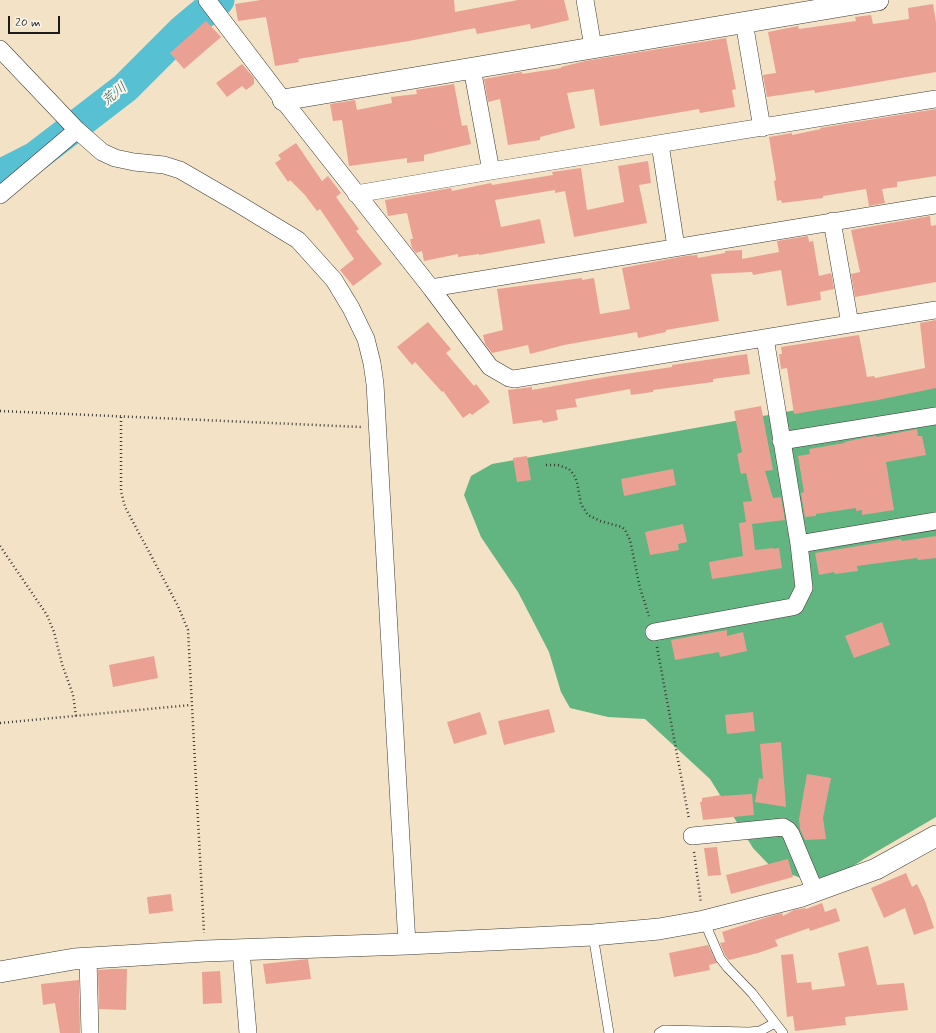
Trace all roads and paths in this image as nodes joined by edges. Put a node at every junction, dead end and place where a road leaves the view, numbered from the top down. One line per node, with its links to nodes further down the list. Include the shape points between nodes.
1 (209, 0): 9 (street)
2 (585, 0): 5 (street)
3 (878, 0): 4 (street)
4 (744, 22): 5 (street); 10 (street)
5 (593, 47): 7 (street)
6 (0, 49): 11 (street)
7 (472, 68): 9 (street); 13 (street)
8 (936, 99): 10 (street)
9 (283, 100): 14 (street)
10 (762, 128): 12 (street)
11 (77, 130): 15 (street); 26 (street, via 102,152 115,158 164,165 180,170 291,235 304,246 334,280 352,308 366,339 375,384)
12 (660, 144): 13 (street); 18 (street)
13 (491, 171): 14 (street)
14 (356, 194): 19 (street)
15 (0, 195)
16 (936, 205): 17 (street)
17 (832, 221): 18 (street); 21 (street)
18 (676, 247): 19 (street)
19 (430, 288): 22 (street, via 490,367 514,379)
20 (936, 310): 21 (street)
21 (850, 324): 22 (street)
22 (764, 338): 27 (street)
23 (0, 411): 25 (path)
24 (936, 416): 27 (street)
25 (121, 418): 26 (path); 33 (path, via 122,498 132,523 186,622)
26 (377, 428): 41 (street)
27 (781, 441): 30 (street)
28 (546, 464): 32 (path, via 569,469 574,475 581,504 588,515 622,527 627,534)
29 (936, 521): 30 (street)
30 (799, 544): 32 (street, via 804,588 795,606)
31 (0, 546): 34 (path, via 47,616 73,695)
32 (654, 632): 36 (path)
33 (191, 705): 34 (path); 43 (path)
34 (76, 716): 35 (path)
35 (0, 723)
36 (692, 836): 38 (street, via 783,827 791,834); 39 (path)
37 (936, 836): 38 (street, via 876,869)
38 (815, 891): 39 (street)
39 (704, 921): 40 (street, via 659,929); 46 (lane, via 720,958)
40 (593, 935): 41 (street); 49 (lane)
41 (407, 944): 42 (street)
42 (241, 950): 43 (street); 48 (street)
43 (205, 951): 44 (street)
44 (88, 958): 45 (street); 47 (street)
45 (0, 972)
46 (775, 1023): 50 (lane, via 760,1031 664,1030); 51 (lane)
47 (90, 1033)
48 (248, 1033)
49 (609, 1033)
50 (659, 1033)
51 (783, 1033)

